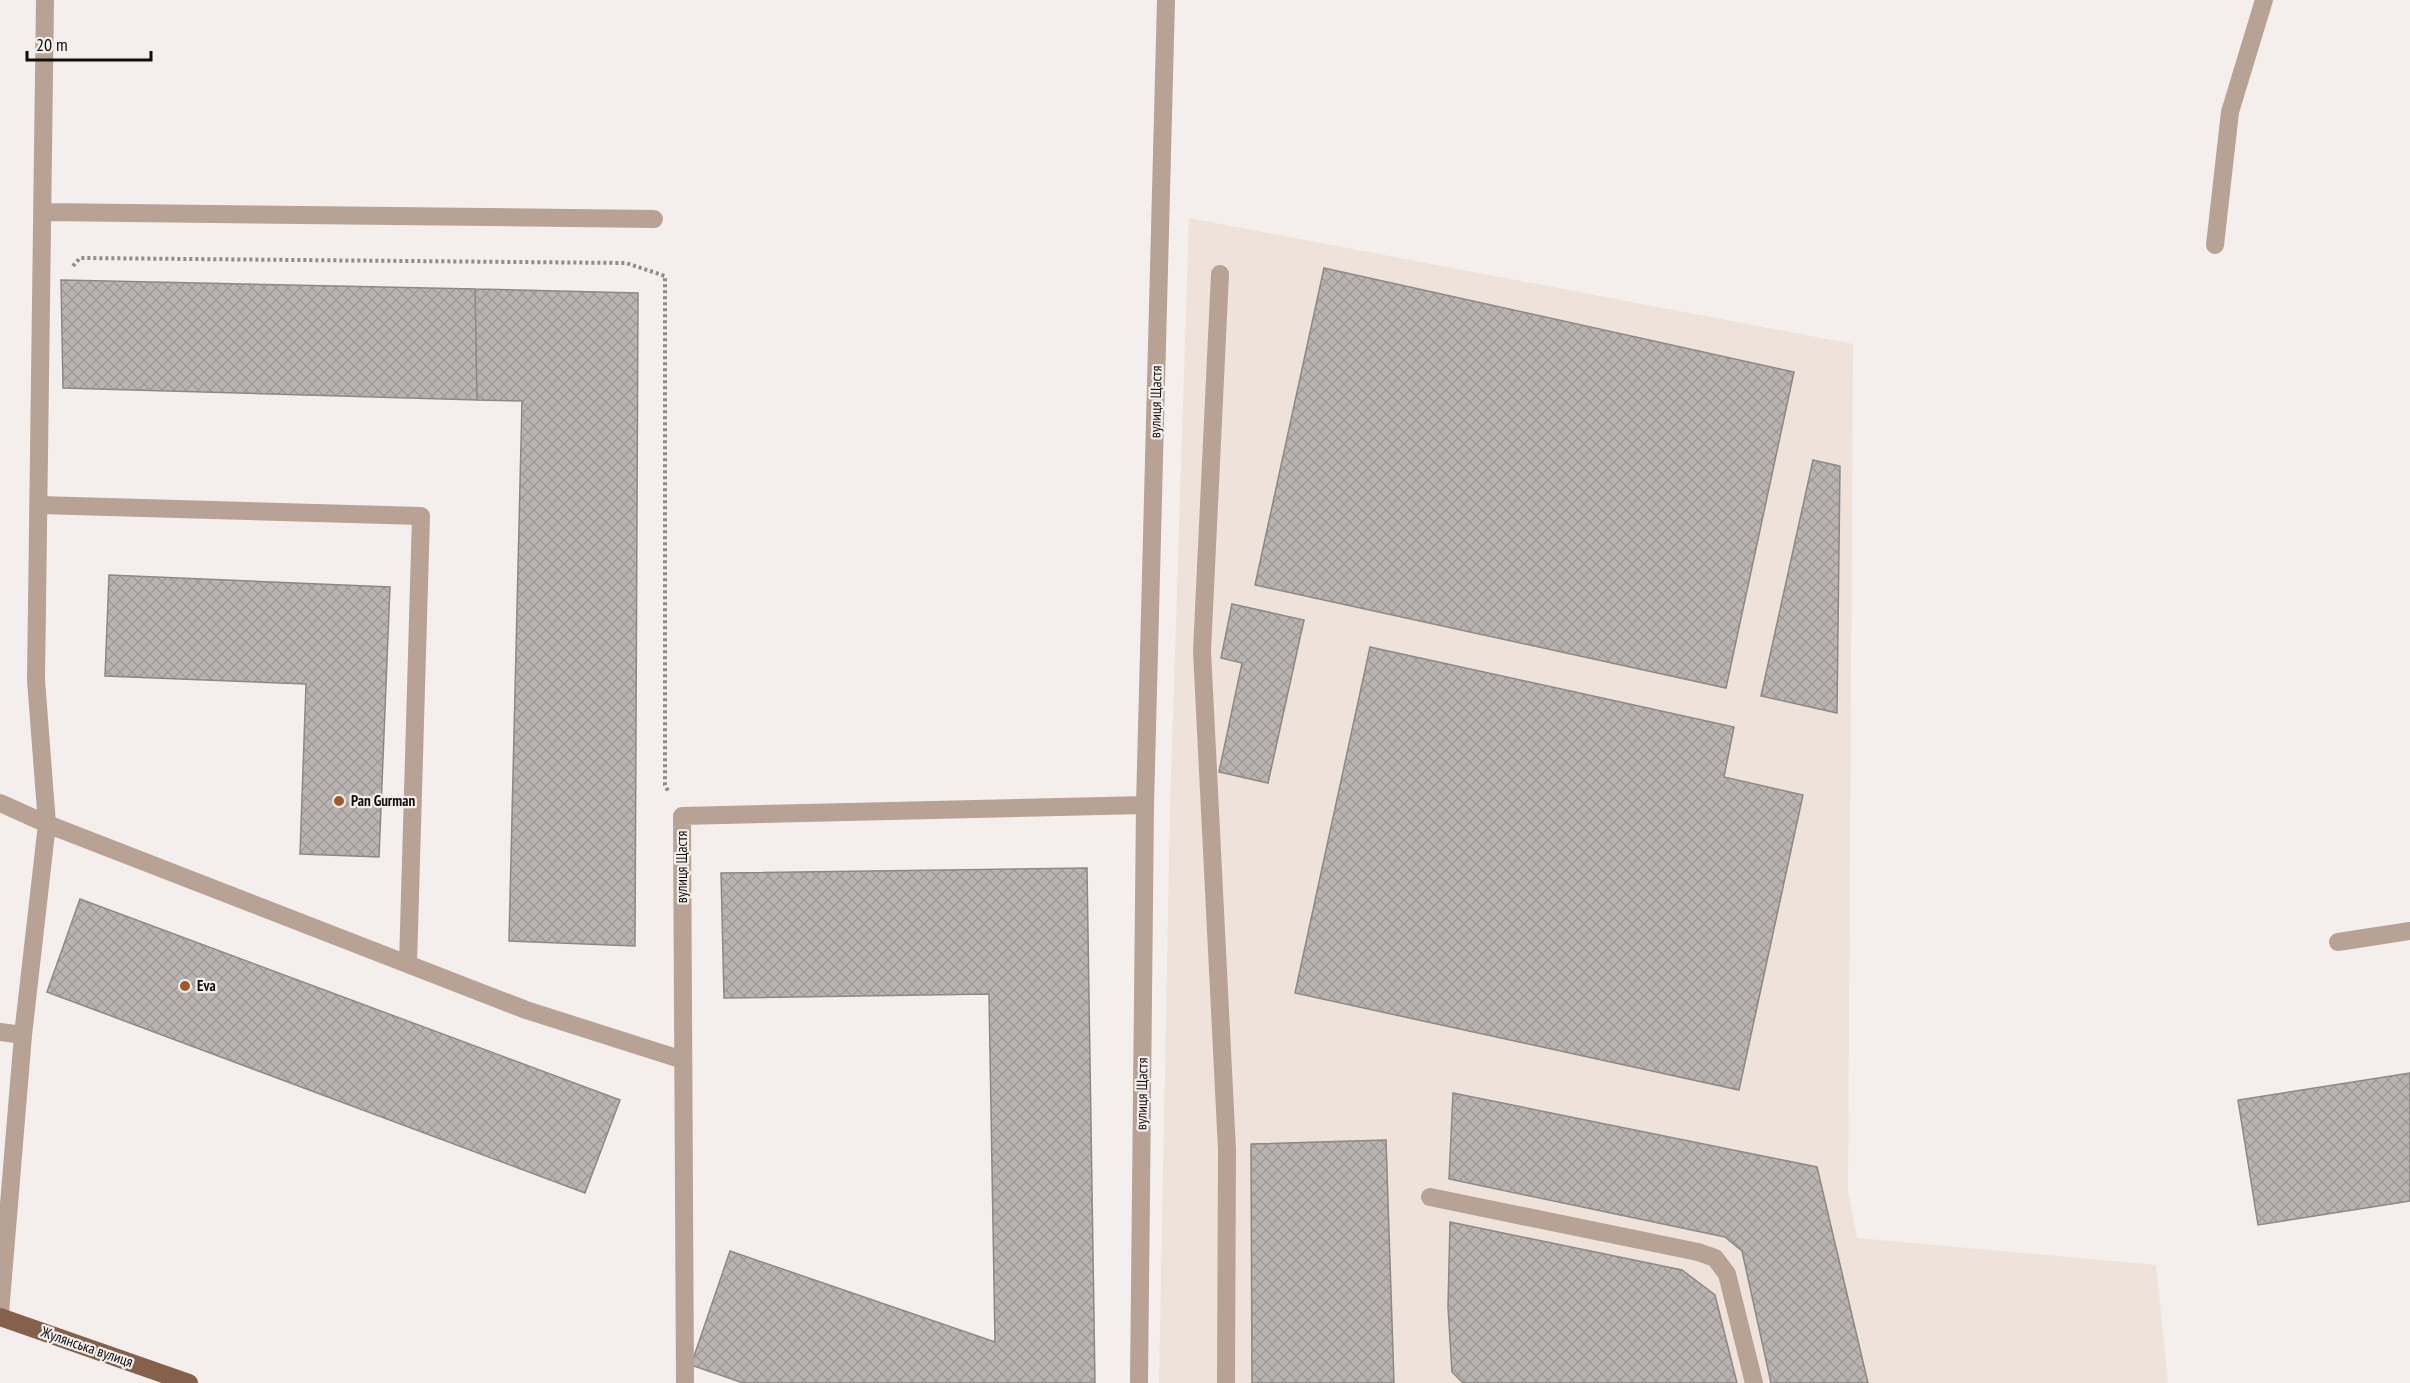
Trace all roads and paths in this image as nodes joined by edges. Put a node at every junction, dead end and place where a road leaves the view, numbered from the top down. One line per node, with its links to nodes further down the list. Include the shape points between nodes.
1 (45, 0): 4 (street)
2 (1166, 0): 11 (street, вулиця Щастя)
3 (2264, 0): 6 (street, via 2230,112)
4 (43, 212): 5 (street); 8 (street)
5 (654, 219)
6 (2215, 245)
7 (1220, 274): 25 (street, via 1202,651 1227,1150)
8 (41, 301): 9 (street); 12 (path, via 81,258 626,263 665,276 665,785)
9 (39, 505): 13 (street, via 36,680); 16 (street, via 421,516)
10 (0, 803): 13 (street)
11 (1146, 805): 12 (street, вулиця Щастя); 24 (street, вулиця Щастя)
12 (682, 816): 19 (street, вулиця Щастя)
13 (47, 825): 16 (street); 18 (street)
14 (2410, 931): 15 (street)
15 (2338, 942)
16 (408, 964): 19 (street, via 526,1010)
17 (0, 1032): 18 (street)
18 (23, 1035): 21 (street)
19 (683, 1060): 23 (street, вулиця Щастя)
20 (1430, 1197): 26 (street, via 1715,1258 1727,1274)
21 (0, 1315): 22 (main road, Жулянська вулиця)
22 (178, 1381)
23 (685, 1383)
24 (1139, 1383)
25 (1226, 1383)
26 (1754, 1383)

